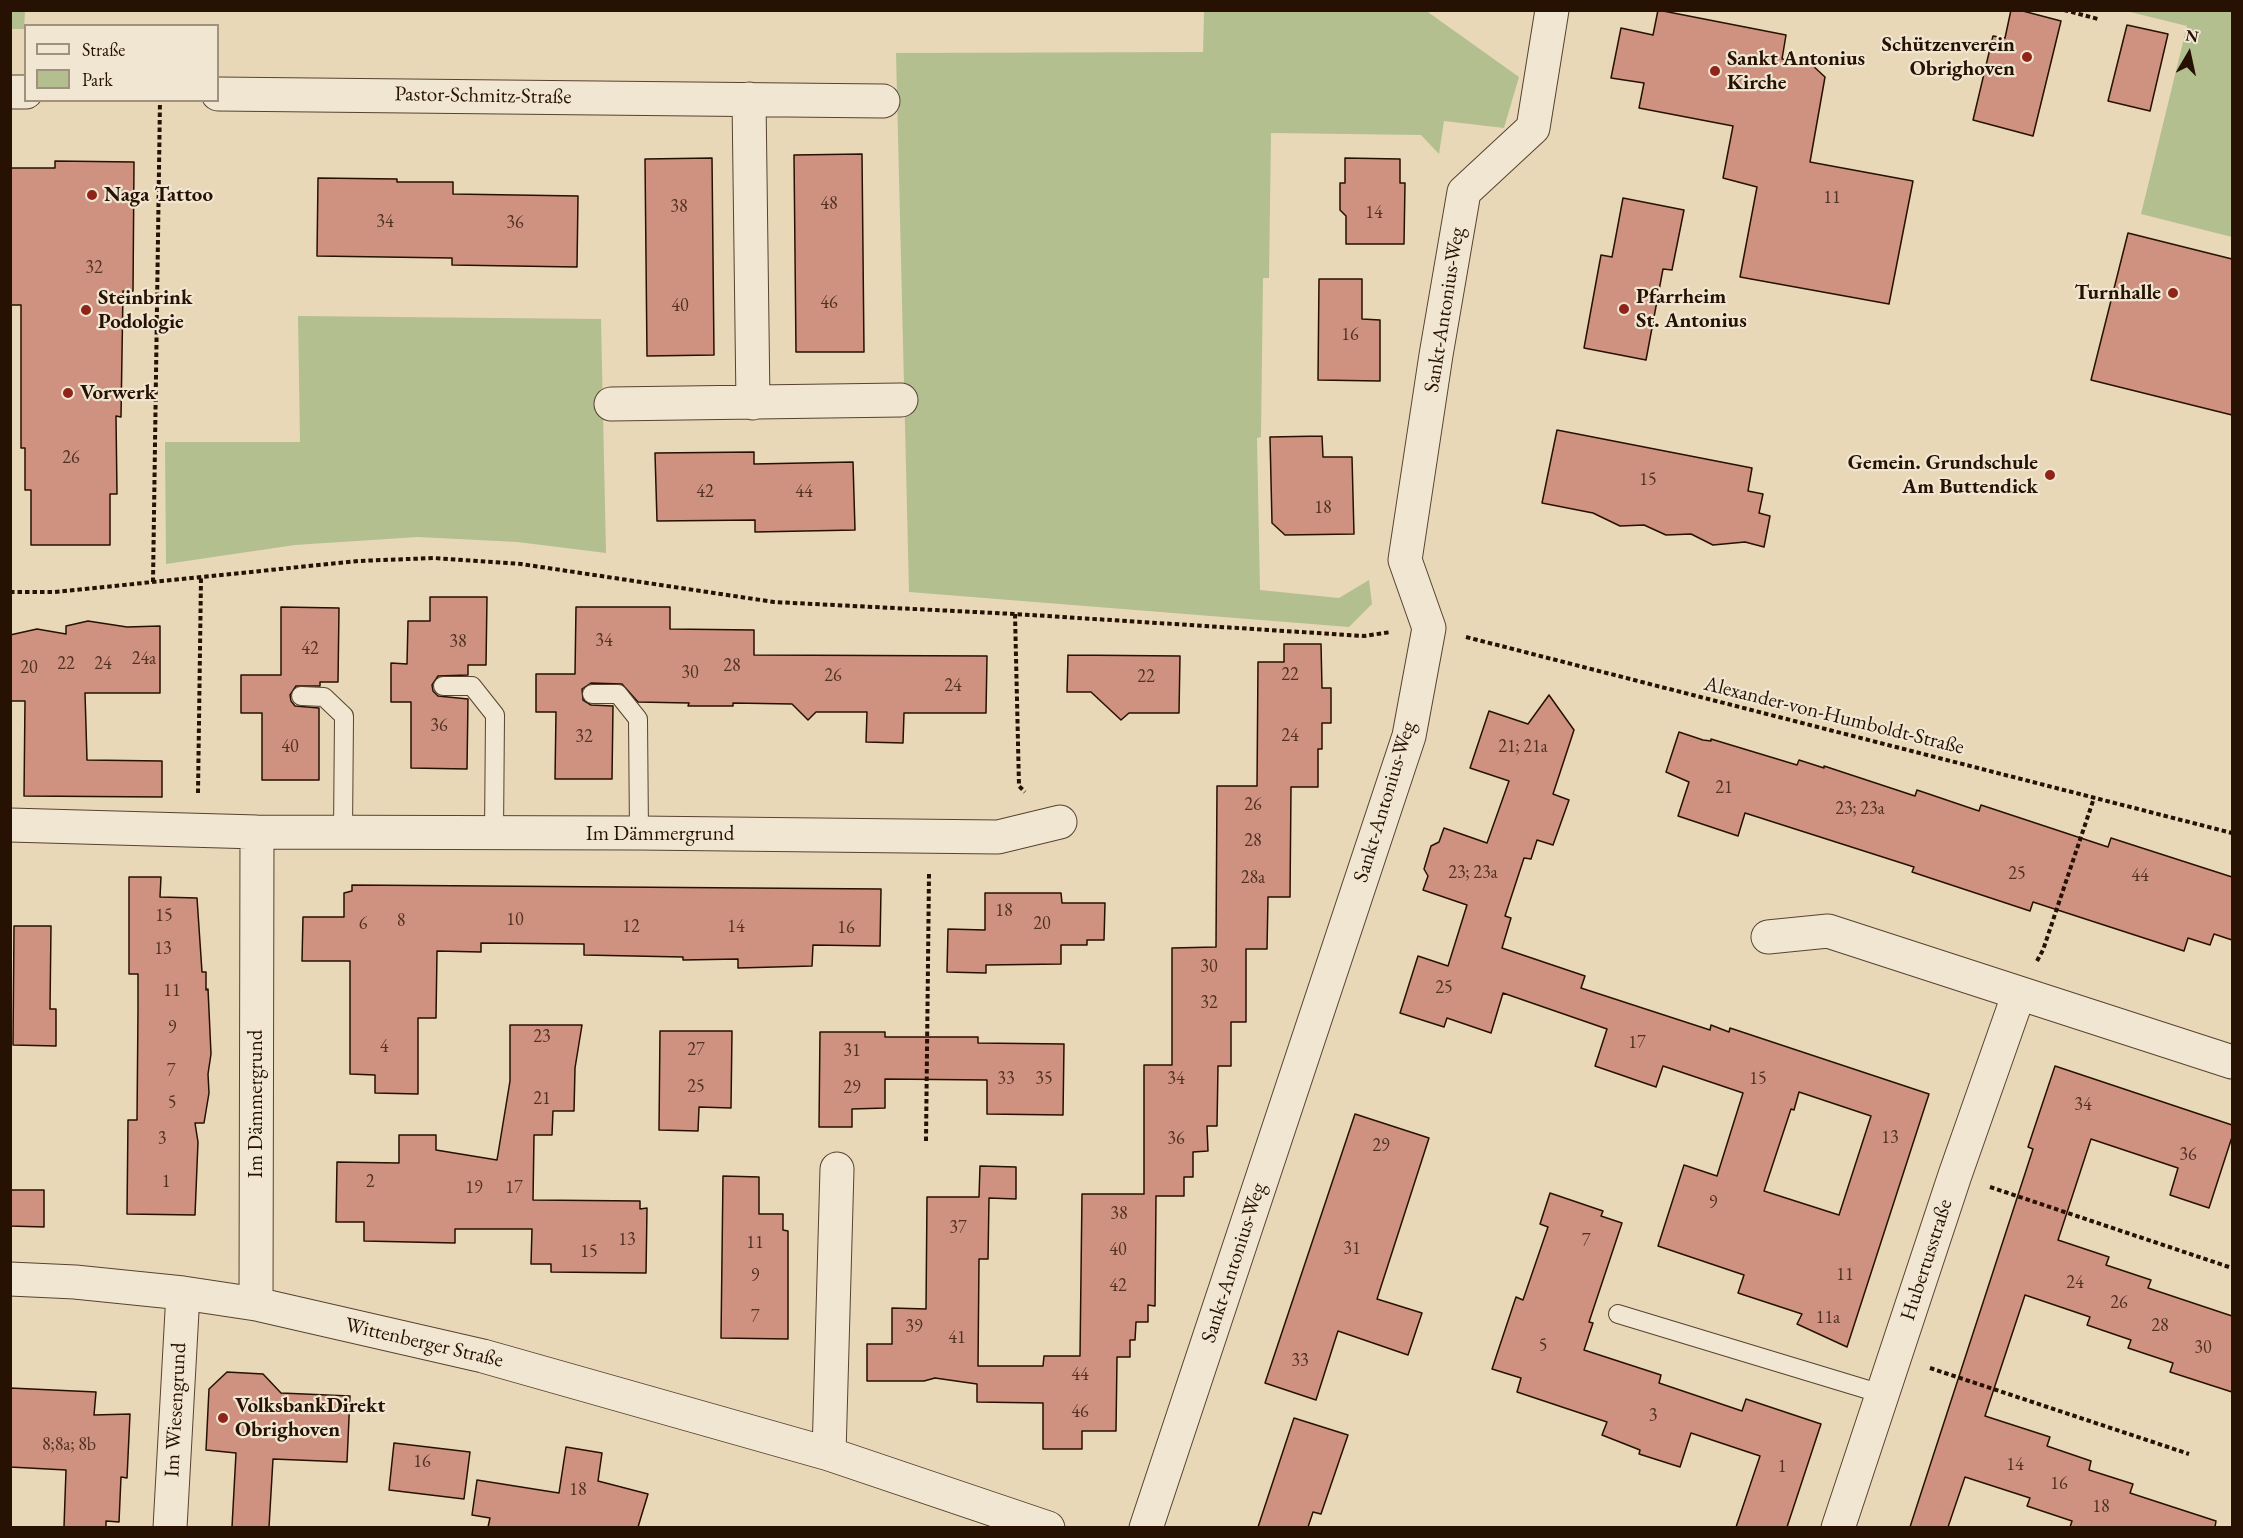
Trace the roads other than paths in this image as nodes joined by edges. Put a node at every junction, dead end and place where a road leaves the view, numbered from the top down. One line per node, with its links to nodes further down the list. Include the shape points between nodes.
1 (1552, 10): 29 (street, Sankt-Antonius-Weg, via 1533,128 1464,192 1405,560 1429,628 1409,736)
2 (219, 94): 3 (street, Pastor-Schmitz-Straße)
3 (749, 99): 4 (street, Pastor-Schmitz-Straße); 6 (street)
4 (883, 101)
5 (901, 400): 6 (street)
6 (753, 403): 7 (street)
7 (611, 404)
8 (443, 686): 16 (lane, via 472,686 495,715)
9 (592, 694): 15 (lane, via 618,694 638,720)
10 (301, 696): 14 (lane, via 324,697 344,716)
11 (1060, 822): 15 (street, Im Dämmergrund, via 998,837)
12 (10, 825): 13 (street, Im Dämmergrund)
13 (257, 832): 14 (street, Im Dämmergrund); 23 (street, Im Dämmergrund)
14 (343, 832): 16 (street, Im Dämmergrund)
15 (639, 833): 16 (street, Im Dämmergrund)
16 (494, 834)
17 (1768, 937): 18 (street, via 1828,931)
18 (2019, 993): 19 (street); 25 (street, Hubertusstraße)
19 (2232, 1062)
20 (837, 1169): 26 (street)
21 (10, 1280): 22 (street, Wittenberger Straße, via 75,1281)
22 (183, 1293): 23 (street, Wittenberger Straße); 27 (street, Im Wiesengrund)
23 (256, 1304): 26 (street, Wittenberger Straße, via 483,1356)
24 (1618, 1314): 25 (lane)
25 (1882, 1394): 30 (street, Hubertusstraße)
26 (829, 1454): 28 (street, Wittenberger Straße)
27 (170, 1527)
28 (1048, 1527)
29 (1146, 1527)
30 (1838, 1527)

